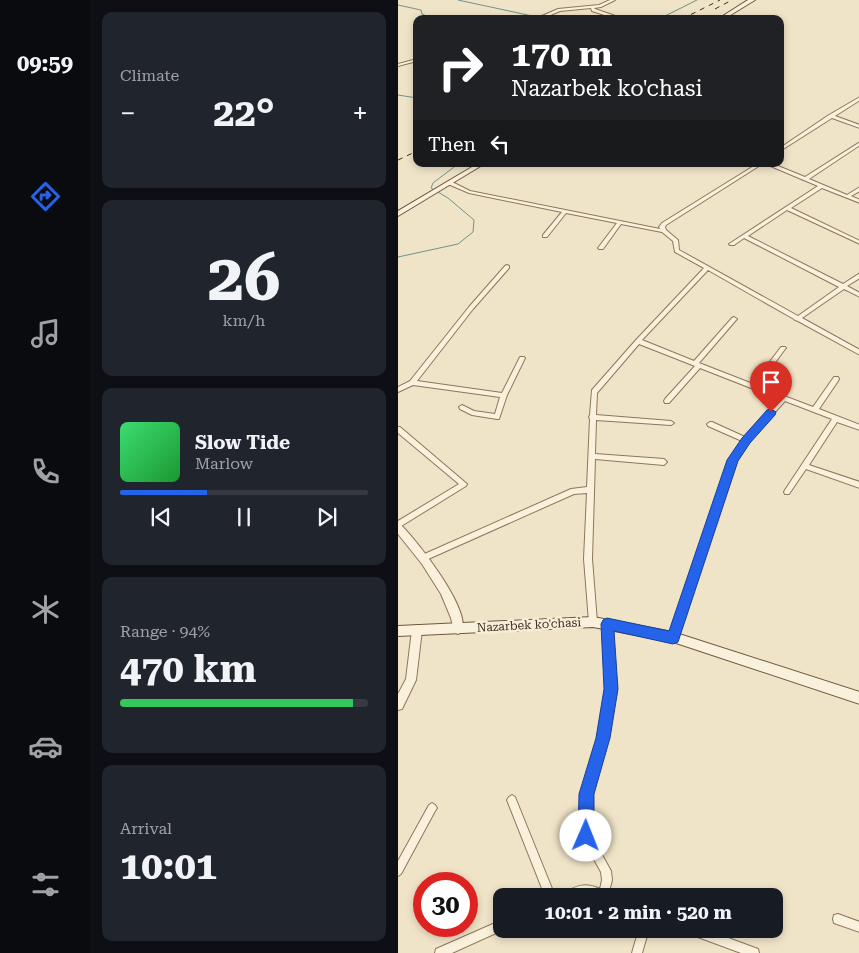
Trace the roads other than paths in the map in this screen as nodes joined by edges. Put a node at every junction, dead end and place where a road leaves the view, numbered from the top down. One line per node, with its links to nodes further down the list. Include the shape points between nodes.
1 (613, 0): 3 (street)
2 (752, 0): 6 (main road)
3 (592, 7): 4 (street, via 559,10); 5 (street)
4 (546, 15)
5 (609, 15)
6 (727, 15)
7 (413, 61): 8 (street)
8 (398, 65)
9 (860, 98): 10 (street)
10 (831, 116): 11 (street); 13 (street)
11 (860, 126)
12 (860, 143): 17 (street)
13 (784, 147)
14 (476, 167): 18 (main road)
15 (755, 167): 27 (street, via 664,224)
16 (777, 167): 17 (street)
17 (806, 179): 19 (street)
18 (450, 184): 24 (street, via 469,192); 25 (main road)
19 (821, 186): 21 (street); 23 (street)
20 (860, 188): 21 (street)
21 (847, 197): 22 (street)
22 (860, 202)
23 (787, 208): 29 (street); 30 (street)
24 (565, 211): 26 (street); 28 (street)
25 (398, 214)
26 (620, 222): 27 (street); 32 (street)
27 (664, 231): 34 (street, via 675,240 677,251)
28 (545, 236)
29 (744, 236): 31 (street); 36 (street)
30 (860, 243)
31 (732, 244)
32 (601, 248)
33 (508, 267): 46 (street)
34 (707, 268): 39 (street); 40 (street)
35 (860, 275): 36 (street)
36 (844, 287): 37 (street); 39 (street)
37 (860, 295)
38 (734, 319): 44 (street)
39 (797, 319): 42 (street)
40 (638, 341): 44 (street); 54 (street, via 594,392)
41 (783, 348): 47 (street)
42 (860, 353)
43 (522, 358): 49 (street)
44 (697, 364): 47 (street); 51 (street)
45 (836, 379): 53 (street)
46 (412, 383): 48 (street); 49 (street)
47 (754, 386): 50 (street)
48 (398, 390)
49 (504, 395): 52 (street, via 497,417 472,413)
50 (784, 398): 53 (street); 60 (street)
51 (667, 401)
52 (462, 407)
53 (815, 410): 55 (street)
54 (592, 417): 56 (street); 61 (street)
55 (836, 418): 58 (street); 63 (street)
56 (671, 423)
57 (710, 424): 60 (street)
58 (860, 428)
59 (398, 429): 67 (street, via 464,484)
60 (746, 440): 74 (street, via 733,460)
61 (591, 456): 62 (street); 65 (street)
62 (664, 462)
63 (804, 466): 64 (street); 66 (street)
64 (860, 485)
65 (590, 490): 68 (street, via 573,491); 69 (street, via 588,559)
66 (787, 492)
67 (398, 526): 68 (street)
68 (423, 558): 71 (street, via 458,619)
69 (593, 622): 70 (main road, Nazarbek ko'chasi); 71 (main road, Nazarbek ko'chasi)
70 (607, 624): 74 (main road, Nazarbek ko'chasi); 81 (street, via 611,689 603,738 586,794 586,836 606,871)
71 (458, 629): 72 (main road, Nazarbek ko'chasi)
72 (417, 630): 73 (main road, Nazarbek ko'chasi); 76 (street, via 411,680)
73 (398, 631)
74 (673, 638): 75 (main road, Nazarbek ko'chasi)
75 (860, 698)
76 (398, 705)
77 (512, 800): 80 (street)
78 (432, 808): 79 (street)
79 (398, 871)
80 (547, 888)
81 (605, 888)
82 (838, 919): 83 (street)
83 (860, 927)
84 (493, 929): 88 (street)
85 (642, 938): 89 (street)
86 (714, 938): 87 (street)
87 (751, 952)
88 (440, 953)
89 (638, 953)

